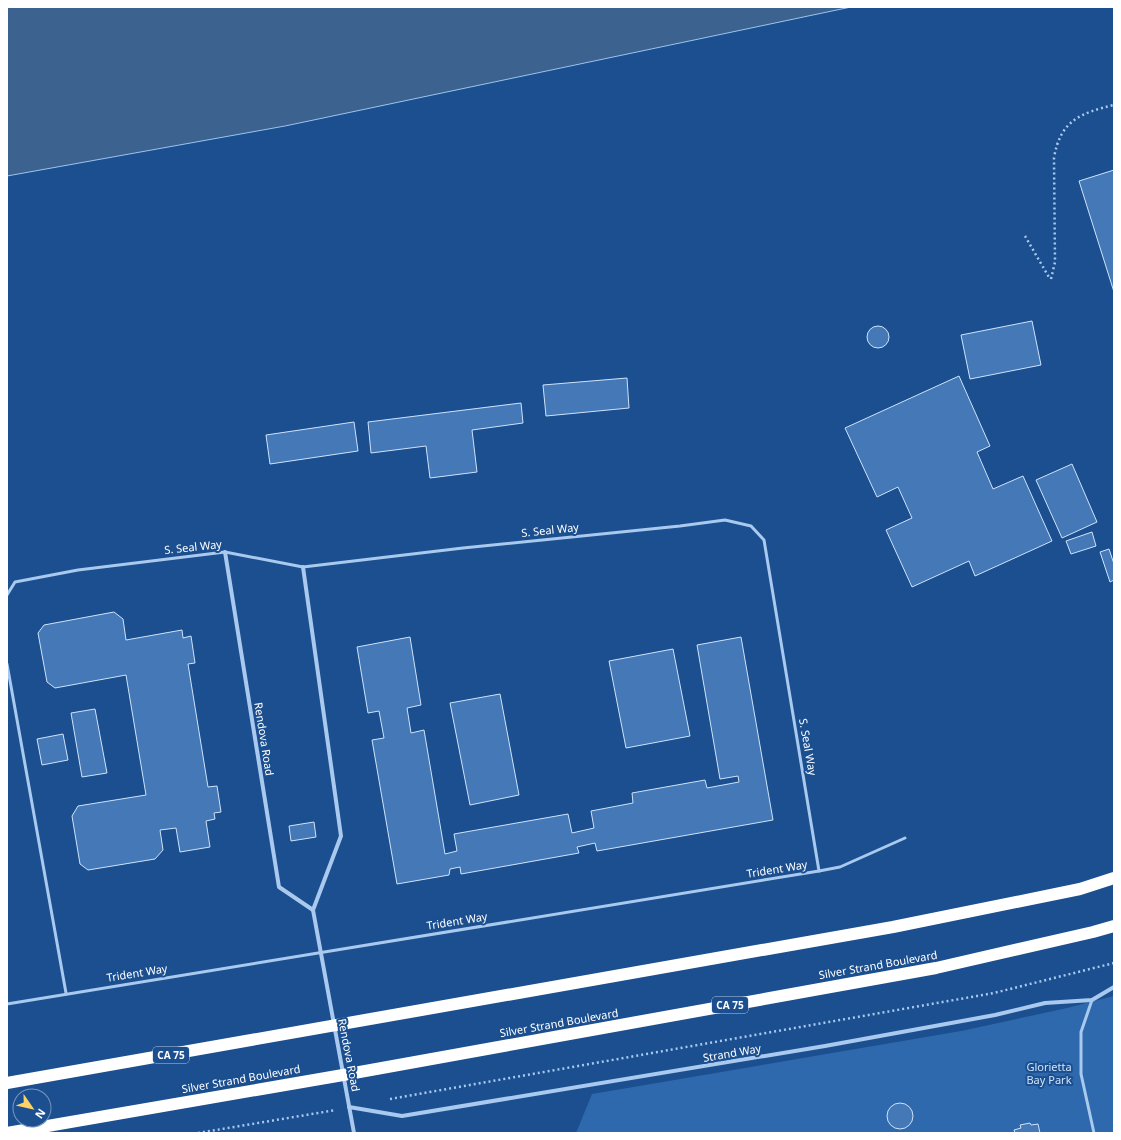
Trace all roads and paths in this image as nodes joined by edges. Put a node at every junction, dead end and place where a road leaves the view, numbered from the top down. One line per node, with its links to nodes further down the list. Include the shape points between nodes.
1 (1114, 105): 2 (path, via 1096,109 1077,118 1065,128 1056,144 1055,262 1051,279)
2 (1025, 236)
3 (225, 552): 4 (lane, S. Seal Way); 5 (lane, S. Seal Way, via 78,570 15,582); 11 (street, Rendova Road, via 279,887)
4 (303, 567): 9 (lane, S. Seal Way, via 725,520 751,526 764,540); 11 (street, Rendova Road, via 341,836)
5 (7, 595)
6 (7, 664): 7 (lane)
7 (8, 673): 16 (lane)
8 (905, 838): 9 (lane, Trident Way, via 840,867)
9 (819, 871): 13 (lane, Trident Way)
10 (1114, 878): 19 (highway, CA 75, via 1080,888 893,927)
11 (313, 910): 13 (street, Rendova Road)
12 (1114, 926): 20 (highway, Silver Strand Boulevard / CA 75, via 936,968)
13 (320, 953): 16 (lane, Trident Way); 19 (street, Rendova Road)
14 (1114, 963): 22 (path, via 994,993)
15 (1114, 987): 17 (street, Strand Way)
16 (66, 993): 18 (lane, Trident Way)
17 (1092, 1000): 23 (street, Strand Way, via 1045,1003 995,1015 825,1046 402,1116); 27 (lane, via 1081,1032 1081,1074)
18 (7, 1004)
19 (334, 1026): 20 (street, Rendova Road); 21 (highway, CA 75)
20 (343, 1075): 23 (street, Rendova Road); 24 (highway, Silver Strand Boulevard / CA 75)
21 (7, 1083)
22 (384, 1100)
23 (349, 1107): 25 (path); 26 (street, Rendova Road)
24 (7, 1133)
25 (198, 1133)
26 (354, 1133)
27 (1094, 1133)

